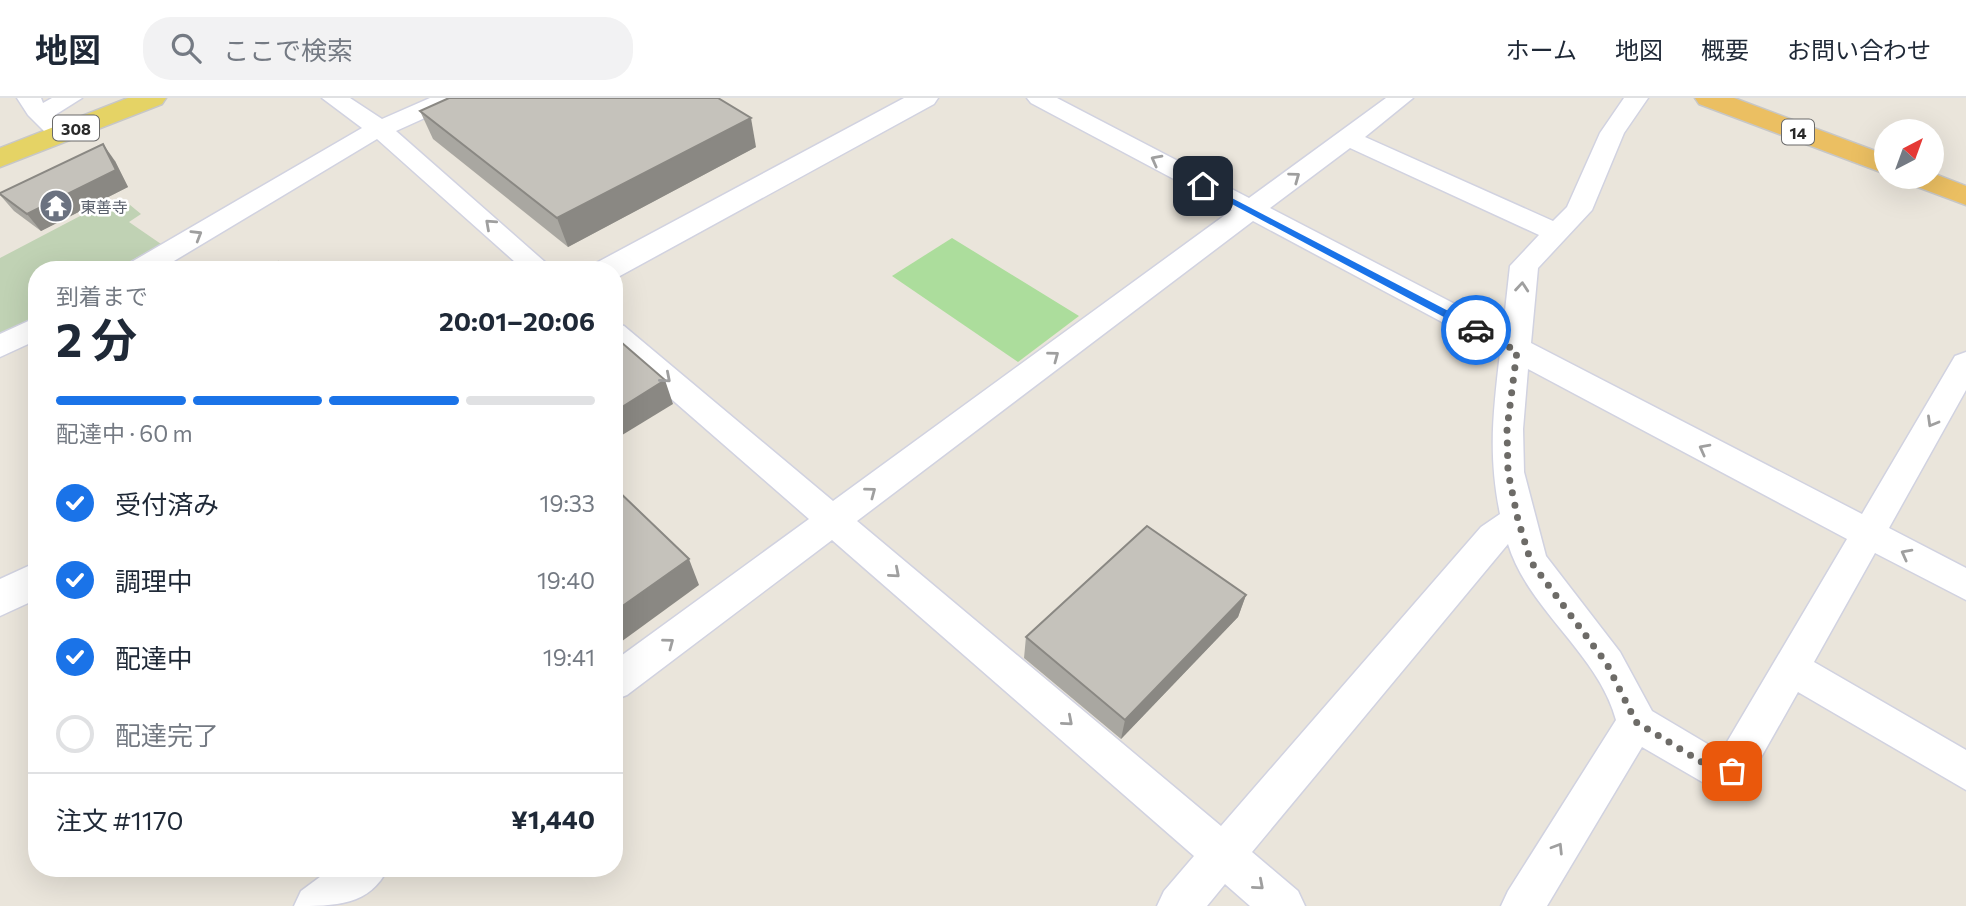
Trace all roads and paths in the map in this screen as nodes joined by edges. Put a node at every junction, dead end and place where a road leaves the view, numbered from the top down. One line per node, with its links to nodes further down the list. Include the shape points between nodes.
1 (70, 98): 11 (street)
2 (152, 98): 13 (main road, 308)
3 (334, 98): 12 (street)
4 (450, 98): 12 (street)
5 (924, 98): 26 (street)
6 (1039, 98): 22 (street, one-way to 6)
7 (1401, 98): 14 (street)
8 (1636, 98): 23 (street, via 1612,133 1579,210)
9 (1709, 98): 17 (highway, 14)
10 (1762, 98): 15 (highway, 14)
11 (34, 106): 13 (street)
12 (379, 128): 24 (street, one-way to 12); 25 (street, one-way to 12)
13 (61, 134): 16 (main road, 308)
14 (1348, 138): 22 (street, one-way to 14); 23 (street)
15 (1874, 140)
16 (0, 158)
17 (1874, 160)
18 (1944, 166): 19 (highway)
19 (1966, 174)
20 (1944, 187): 21 (highway)
21 (1966, 195)
22 (1250, 211): 30 (street); 32 (street, one-way to 22)
23 (1556, 233): 30 (street, one-way to 23, via 1524,266)
24 (153, 261)
25 (531, 261)
26 (623, 261)
27 (28, 332): 29 (street)
28 (623, 341): 32 (street, one-way to 32)
29 (0, 347)
30 (1517, 351): 33 (street, via 1507,429 1508,472); 34 (street, one-way to 30)
31 (1966, 363): 34 (street, one-way to 34)
32 (833, 520): 39 (street, one-way to 32); 42 (street, one-way to 42)
33 (1518, 520): 40 (street, via 1533,567 1607,664); 42 (street, via 1493,537)
34 (1867, 534): 36 (street, one-way to 34); 38 (street)
35 (28, 584): 37 (street)
36 (1966, 585)
37 (0, 599)
38 (1791, 668): 40 (street, via 1732,771 1723,775); 41 (street)
39 (623, 677)
40 (1636, 722): 47 (street, one-way to 40)
41 (1966, 771)
42 (1223, 855): 45 (street); 46 (street, one-way to 46)
43 (355, 877): 44 (street)
44 (316, 906)
45 (1179, 906)
46 (1283, 906)
47 (1522, 906)

